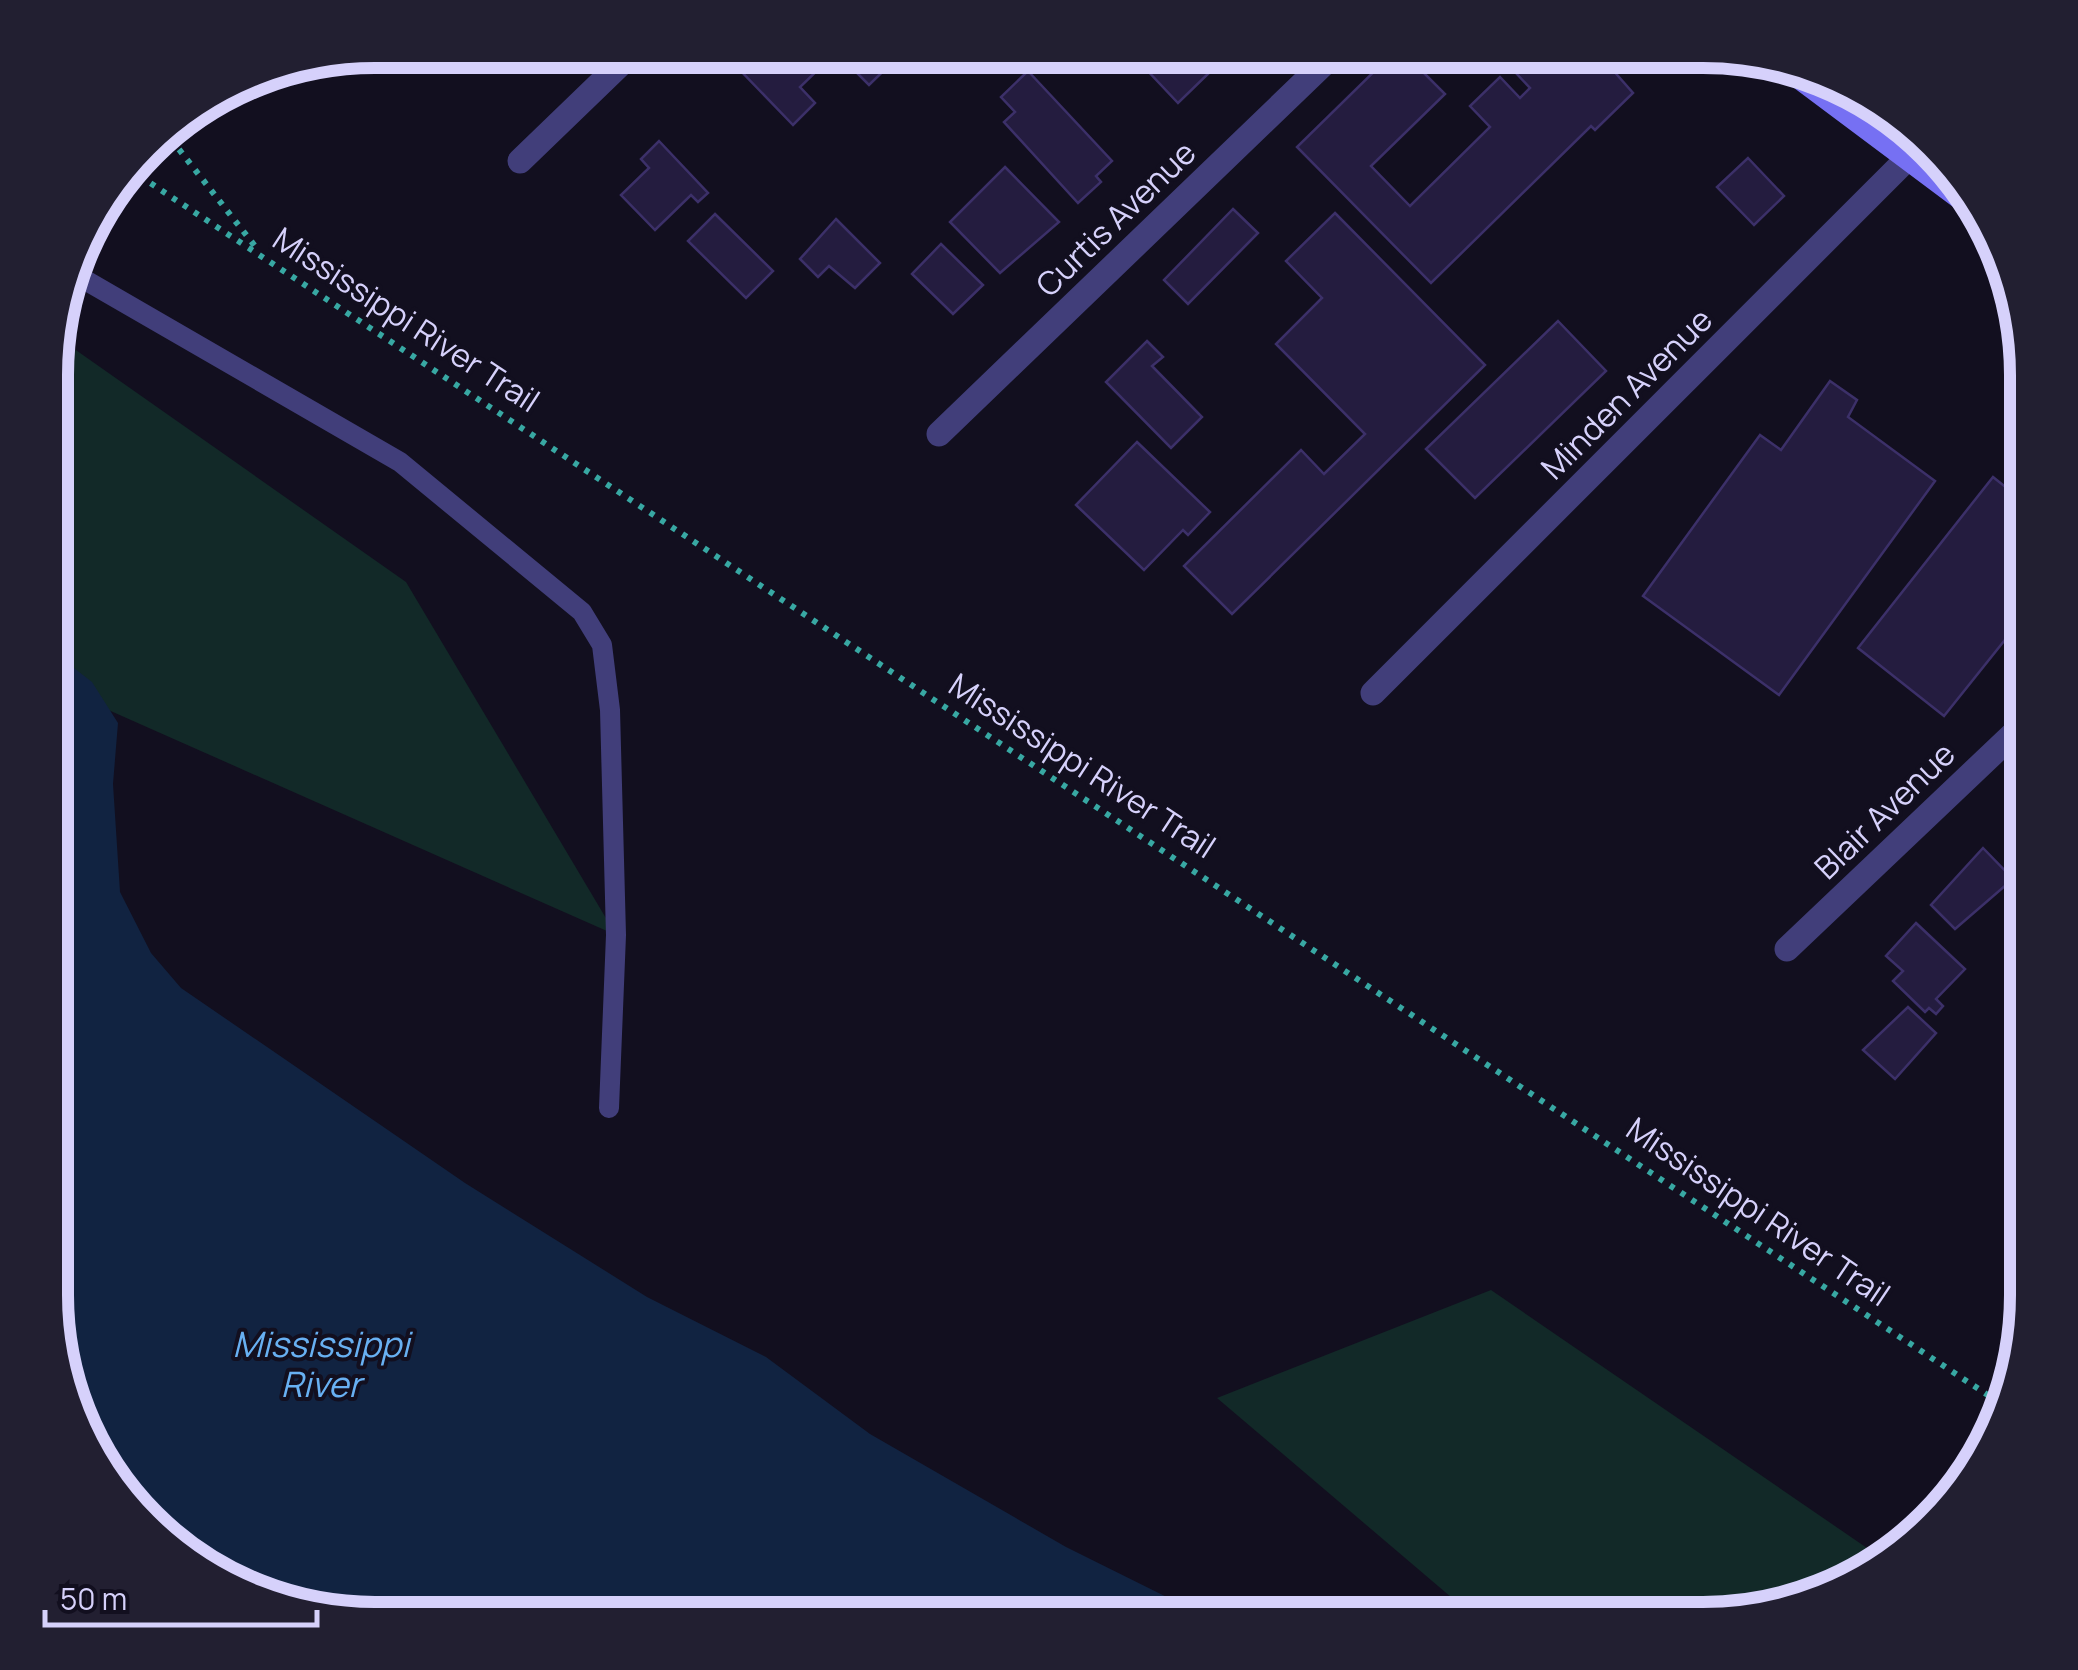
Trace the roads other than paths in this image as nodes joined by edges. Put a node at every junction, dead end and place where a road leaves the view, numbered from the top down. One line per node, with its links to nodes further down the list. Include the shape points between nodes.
1 (616, 68): 6 (street)
2 (1319, 68): 8 (street, Curtis Avenue)
3 (1834, 97): 4 (main road)
4 (1895, 135)
5 (1916, 152): 9 (street, Minden Avenue)
6 (520, 160)
7 (83, 279): 12 (lane, via 400,462 582,612 602,645 610,710 616,935)
8 (939, 434)
9 (1372, 693)
10 (2011, 737): 11 (street, Blair Avenue)
11 (1787, 949)
12 (608, 1108)

